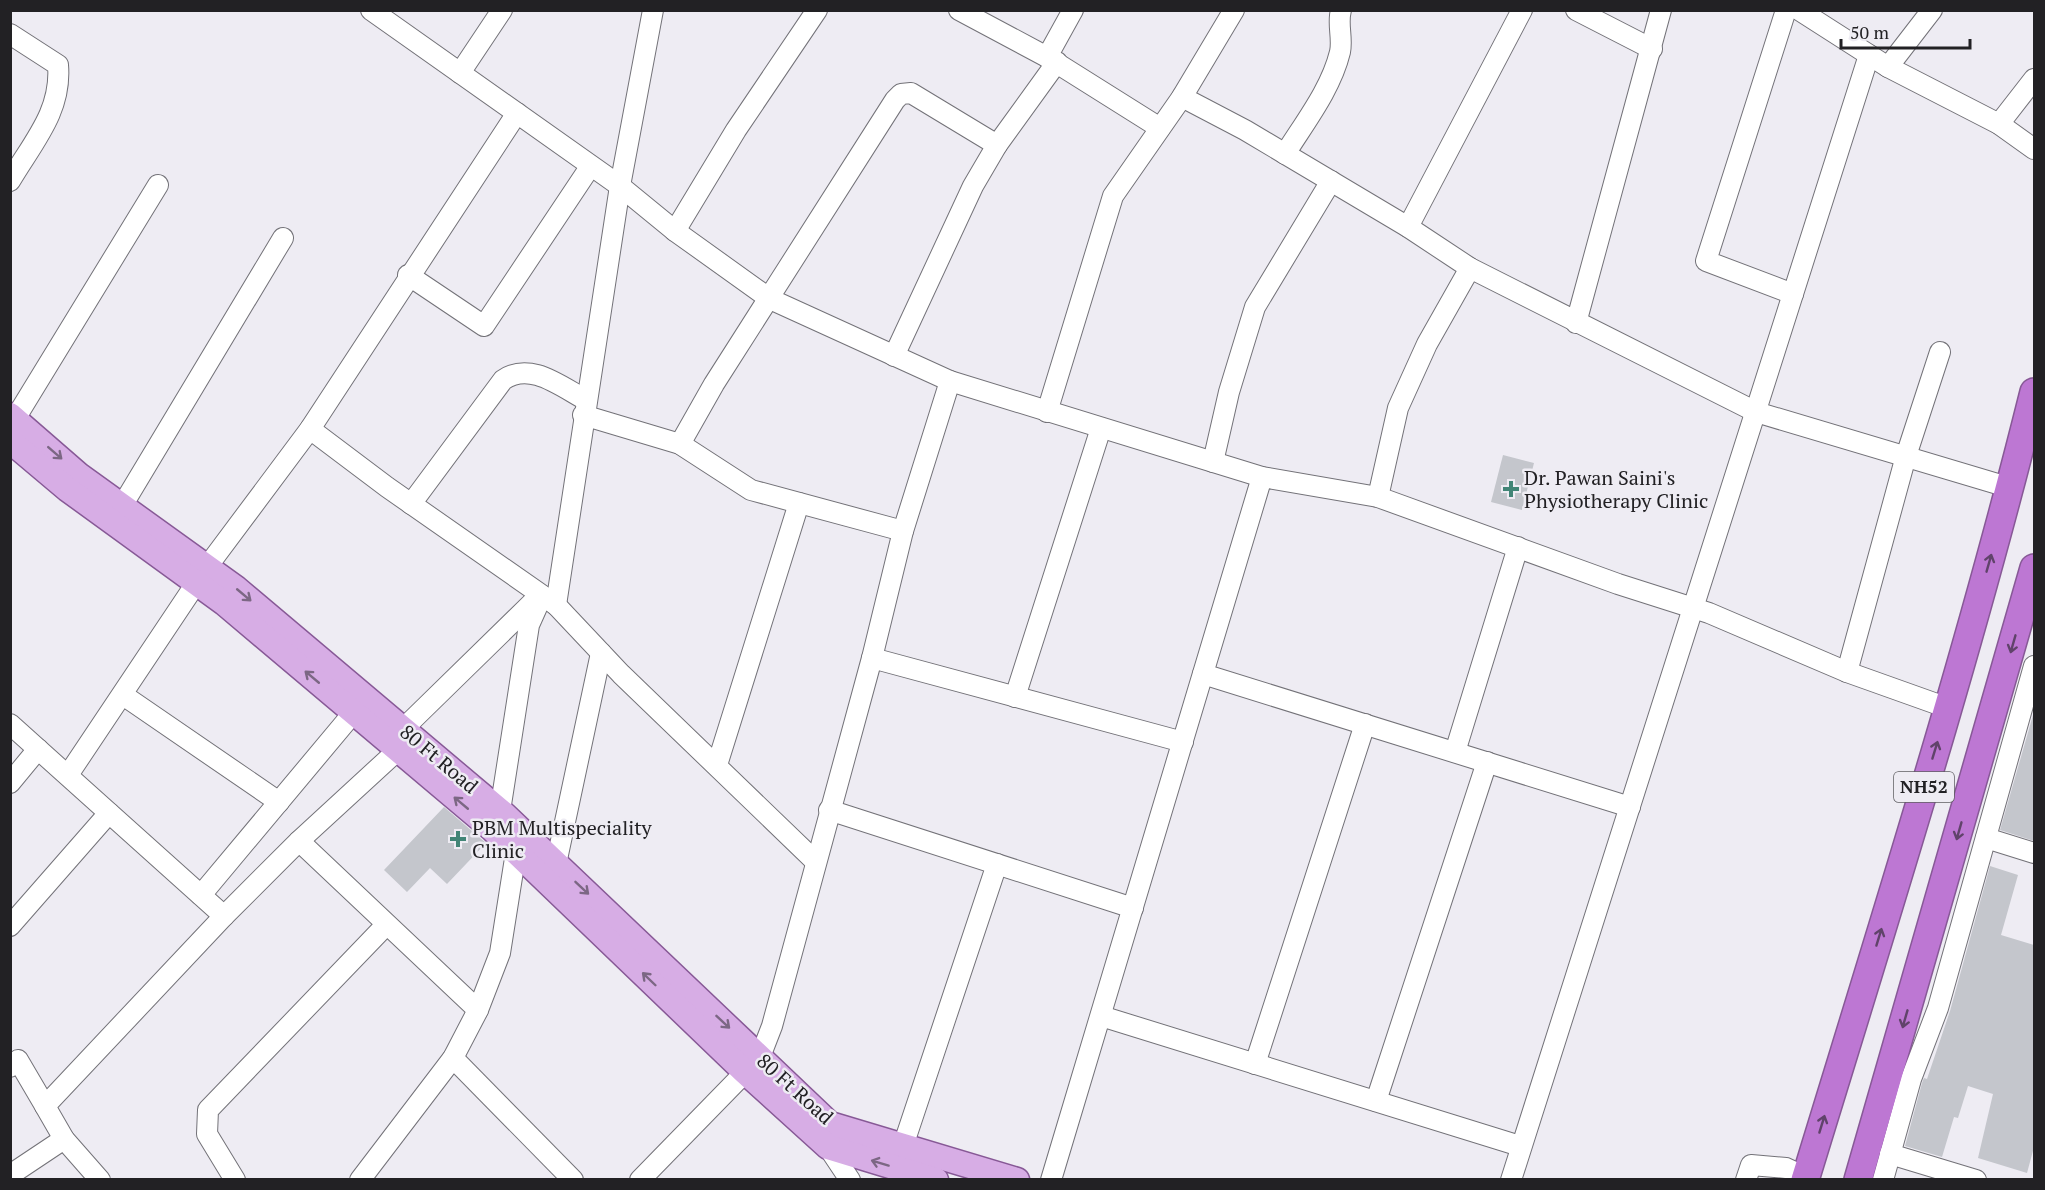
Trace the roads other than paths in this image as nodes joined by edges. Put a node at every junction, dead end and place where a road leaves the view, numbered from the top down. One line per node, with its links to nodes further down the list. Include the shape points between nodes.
1 (371, 10): 20 (street)
2 (502, 10): 20 (street)
3 (653, 10): 33 (street)
4 (817, 10): 35 (street, via 736,130)
5 (959, 10): 18 (street)
6 (1074, 10): 18 (street)
7 (1234, 10): 22 (street)
8 (1341, 10): 28 (street, via 1336,62 1325,90)
9 (1522, 10): 34 (street)
10 (1576, 10): 16 (street)
11 (1661, 10): 16 (street)
12 (1786, 10): 39 (street, via 1706,261)
13 (1799, 10): 17 (street)
14 (1932, 10): 19 (street)
15 (10, 34): 30 (street, via 57,64 59,82 55,106)
16 (1652, 49): 41 (street)
17 (1869, 55): 19 (street); 39 (street)
18 (1052, 59): 25 (street); 26 (street)
19 (1888, 67): 24 (street)
20 (460, 73): 23 (street)
21 (2034, 79): 24 (street)
22 (1182, 97): 25 (street); 28 (street)
23 (517, 113): 29 (street); 38 (street)
24 (1998, 124): 27 (street)
25 (1160, 128): 47 (street, via 1113,196)
26 (997, 145): 40 (street, via 911,93 901,94); 43 (street, via 973,186)
27 (2034, 149)
28 (1285, 154): 31 (street)
29 (590, 166): 33 (street); 38 (street, via 483,326)
30 (10, 181)
31 (1331, 181): 34 (street); 54 (street, via 1255,307)
32 (158, 184): 49 (street)
33 (620, 186): 35 (street); 46 (street)
34 (1408, 227): 37 (street)
35 (675, 231): 40 (street)
36 (283, 238): 60 (street)
37 (1470, 268): 41 (street); 57 (street, via 1427,344 1398,408)
38 (408, 275): 51 (street)
39 (1793, 294): 48 (street)
40 (770, 299): 43 (street); 52 (street)
41 (1576, 323): 48 (street)
42 (1940, 352): 53 (street)
43 (894, 356): 44 (street)
44 (950, 381): 47 (street); 61 (street)
45 (2034, 392): 56 (highway, NH52)
46 (584, 407): 52 (street); 59 (street, via 537,375 513,373 502,380); 65 (street)
47 (1047, 412): 50 (street)
48 (1756, 412): 53 (street); 66 (street)
49 (12, 426): 60 (main road, 80 Ft Road, one-way to 60); 64 (main road, 80 Ft Road, via 68,489)
50 (1101, 428): 54 (street); 73 (street)
51 (310, 429): 59 (street); 64 (street)
52 (680, 444): 58 (street, via 751,490)
53 (1906, 456): 56 (street); 69 (street)
54 (1213, 462): 55 (street)
55 (1262, 477): 57 (street); 70 (street)
56 (2011, 488): 74 (highway, NH52, one-way to 56)
57 (1378, 497): 62 (street)
58 (799, 503): 61 (street); 83 (street)
59 (411, 504): 65 (street)
60 (122, 506): 64 (main road, 80 Ft Road)
61 (903, 531): 68 (street)
62 (1518, 548): 66 (street); 81 (street)
63 (2034, 568): 129 (highway, NH52, one-way to 129)
64 (202, 575): 72 (street); 75 (main road, 80 Ft Road, one-way to 64); 78 (main road, 80 Ft Road, one-way to 78, via 236,588)
65 (546, 599): 67 (street); 78 (street); 89 (street, via 529,625)
66 (1694, 608): 69 (street); 87 (street)
67 (601, 653): 83 (street); 96 (street)
68 (872, 658): 73 (street); 88 (street)
69 (1847, 672): 74 (street)
70 (1203, 674): 77 (street); 79 (street)
71 (2033, 675): 91 (street)
72 (123, 695): 84 (street); 86 (street)
73 (1015, 697): 79 (street)
74 (1948, 708): 117 (highway, NH52, one-way to 74)
75 (354, 712): 78 (main road, 80 Ft Road); 86 (street)
76 (10, 724): 80 (street)
77 (1365, 724): 81 (street); 107 (street)
78 (401, 739): 89 (main road, 80 Ft Road); 92 (street); 93 (main road, 80 Ft Road, one-way to 78)
79 (1183, 742): 99 (street)
80 (38, 749): 84 (street); 85 (street)
81 (1455, 752): 82 (street)
82 (1487, 762): 87 (street); 109 (street)
83 (717, 765): 95 (street)
84 (68, 775): 90 (street)
85 (10, 783)
86 (279, 802): 98 (street)
87 (1630, 807): 113 (street)
88 (829, 810): 95 (street); 97 (street)
89 (500, 811): 96 (main road, 80 Ft Road)
90 (109, 813): 98 (street); 102 (street)
91 (1986, 838): 94 (street); 115 (street, via 1938,1008 1911,1078)
92 (299, 841): 100 (street); 101 (street)
93 (516, 852): 103 (street, via 500,953); 106 (main road, 80 Ft Road, one-way to 93)
94 (2034, 853)
95 (815, 861): 106 (street, via 772,1026)
96 (556, 864): 106 (main road, 80 Ft Road, one-way to 106)
97 (996, 864): 99 (street); 112 (street)
98 (201, 895): 100 (street)
99 (1134, 908): 104 (street)
100 (224, 916): 110 (street)
101 (386, 925): 103 (street); 119 (street, via 208,1110 207,1134)
102 (10, 926)
103 (478, 1010): 105 (street)
104 (1101, 1016): 107 (street); 126 (street)
105 (453, 1058): 120 (street); 121 (street)
106 (752, 1064): 112 (main road, 80 Ft Road, via 830,1124); 114 (main road, 80 Ft Road); 122 (street)
107 (1255, 1064): 109 (street)
108 (10, 1067): 110 (street, via 18,1060)
109 (1376, 1101): 113 (street)
110 (45, 1106): 111 (street)
111 (64, 1138): 116 (street); 118 (street)
112 (903, 1146): 125 (main road, 80 Ft Road)
113 (1520, 1146): 127 (street)
114 (828, 1147): 123 (street); 124 (main road, 80 Ft Road, one-way to 114)
115 (1890, 1154): 130 (street); 131 (street)
116 (10, 1175)
117 (1802, 1177): 128 (street, via 1786,1168 1751,1165)
118 (100, 1179)
119 (235, 1179)
120 (360, 1179)
121 (573, 1179)
122 (640, 1179)
123 (850, 1179)
124 (936, 1179)
125 (1017, 1179)
126 (1051, 1179)
127 (1511, 1179)
128 (1746, 1179)
129 (1858, 1179)
130 (1883, 1179)
131 (1976, 1179)

